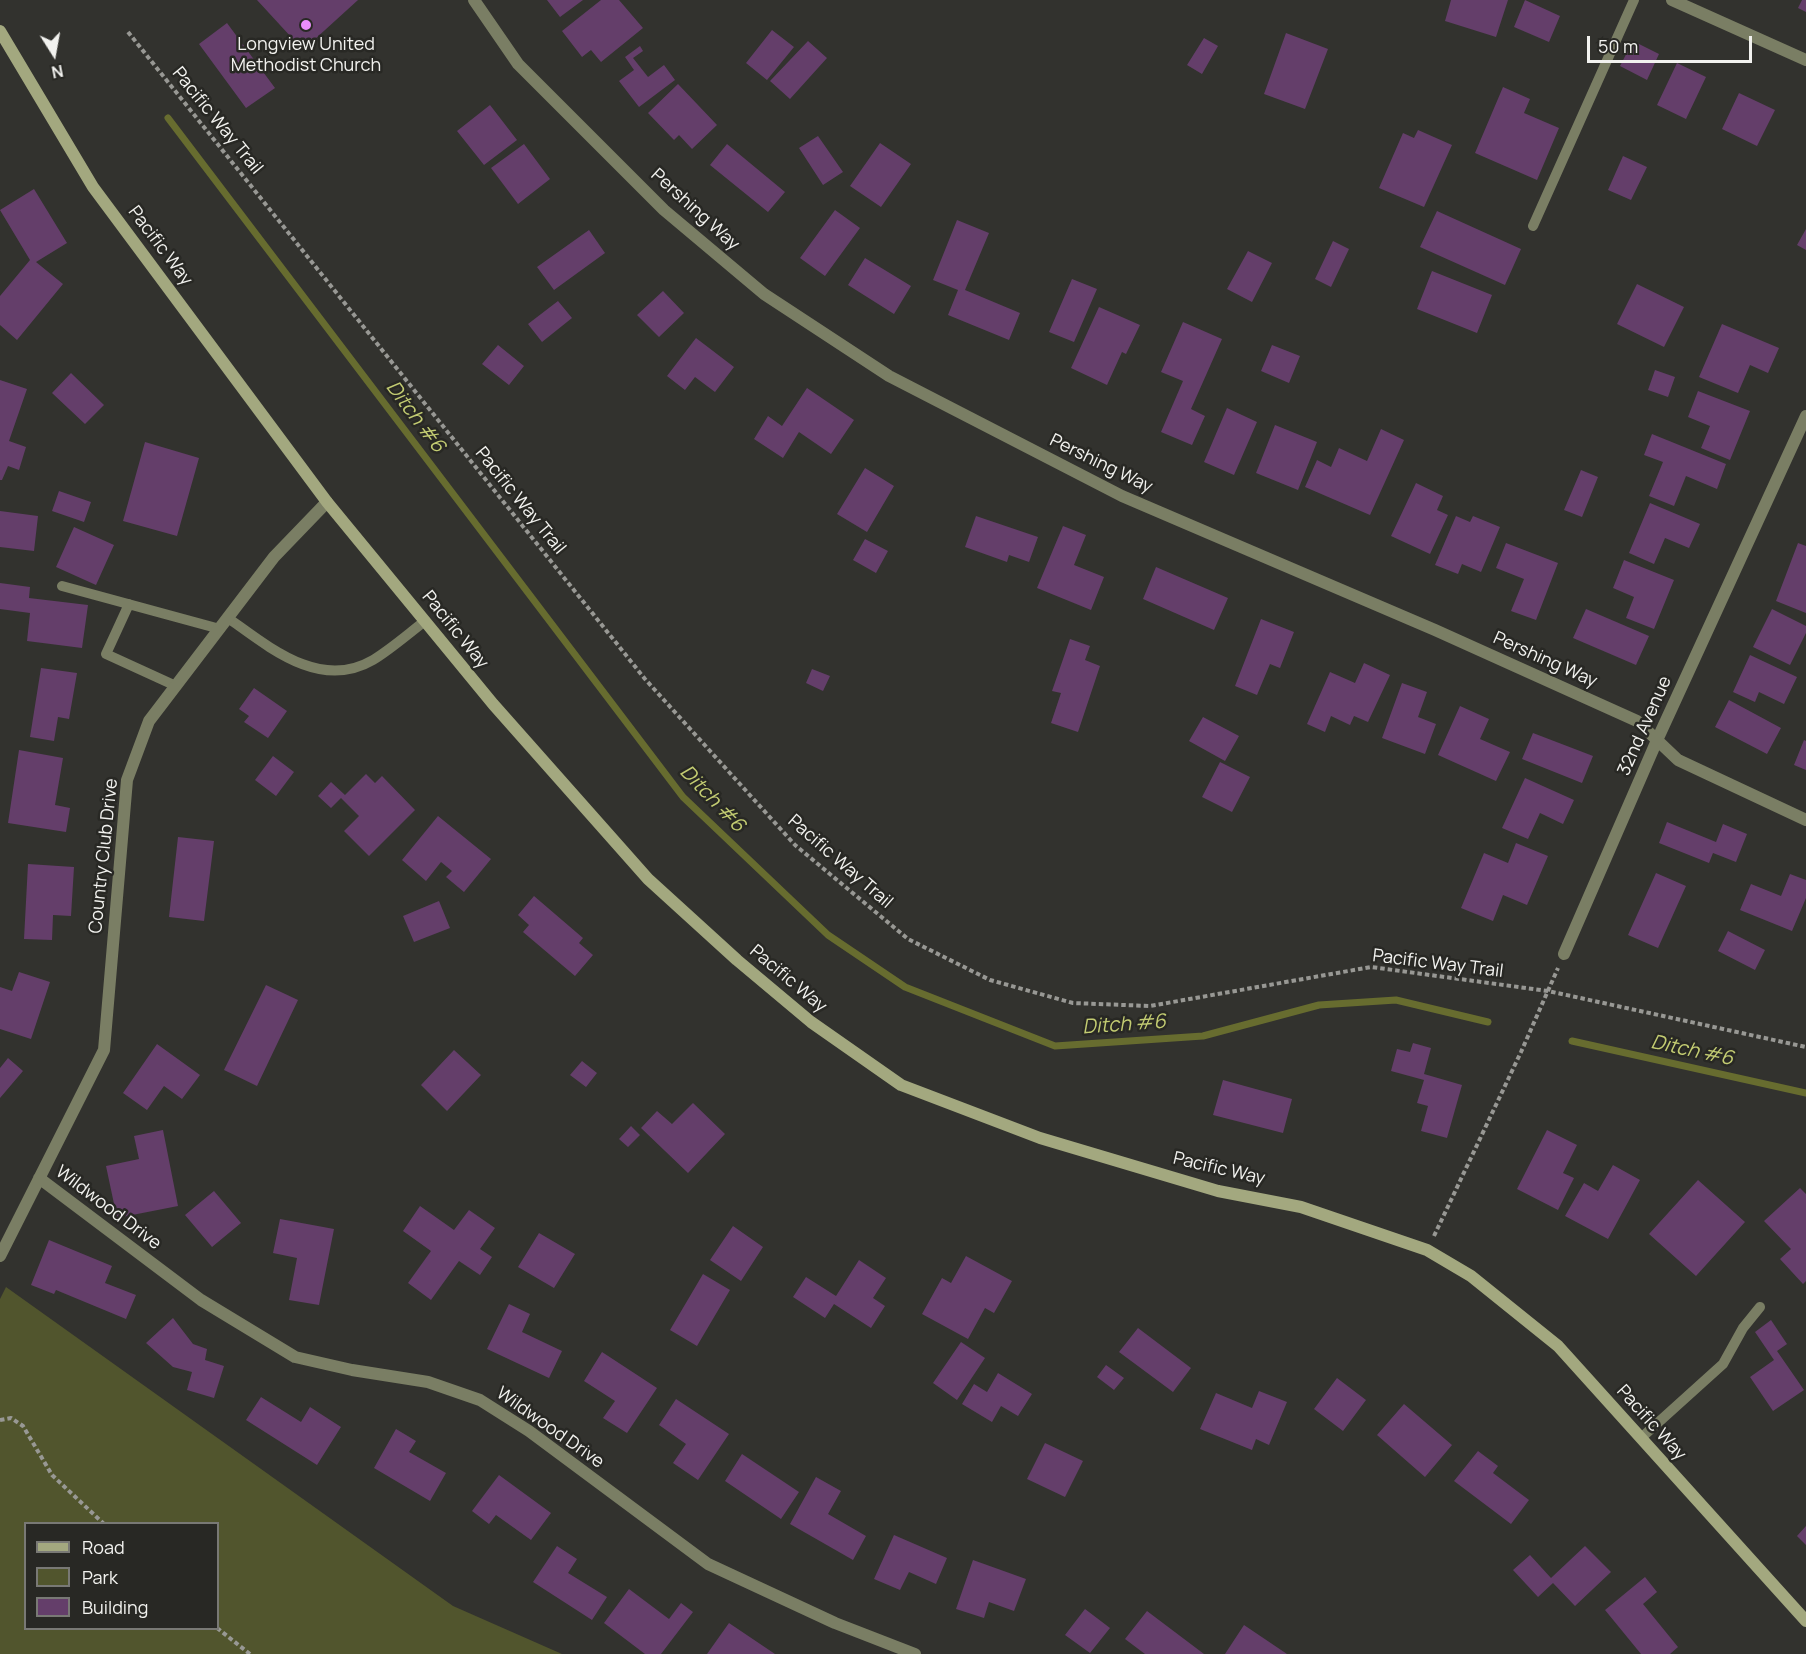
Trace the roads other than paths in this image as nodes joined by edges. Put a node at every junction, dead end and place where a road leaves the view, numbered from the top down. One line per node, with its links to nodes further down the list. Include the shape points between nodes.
1 (474, 0): 15 (street, Pershing Way, via 518,63 664,210 764,294 889,376 1122,496 1637,721)
2 (1634, 0): 6 (lane)
3 (1672, 0): 5 (street)
4 (0, 31): 8 (main road, Pacific Way, via 93,187)
5 (1806, 60)
6 (1533, 226)
7 (1806, 416): 15 (street, 32nd Avenue)
8 (327, 502): 11 (street, Country Club Drive, via 274,557); 12 (main road, Pacific Way)
9 (62, 586): 10 (lane)
10 (129, 604): 13 (lane); 14 (lane, via 106,654)
11 (228, 618): 12 (lane, via 283,657 320,670 347,670 372,660); 13 (street, Country Club Drive)
12 (425, 621): 21 (main road, Pacific Way, via 648,879 811,1022 901,1084 1040,1137 1218,1191 1287,1202 1427,1250 1471,1276 1558,1346)
13 (220, 629): 14 (street, Country Club Drive)
14 (176, 686): 18 (street, Country Club Drive, via 149,721 127,780 104,1050)
15 (1658, 738): 16 (street, Pershing Way, via 1678,760); 17 (street, 32nd Avenue)
16 (1806, 820)
17 (1564, 954)
18 (39, 1178): 19 (street, Country Club Drive); 23 (street, Wildwood Drive, via 201,1300 295,1357 428,1382 480,1400 529,1431 708,1564 835,1623)
19 (0, 1256)
20 (1760, 1307): 21 (lane, via 1723,1364)
21 (1641, 1438): 22 (main road, Pacific Way)
22 (1806, 1621)
23 (915, 1654)

